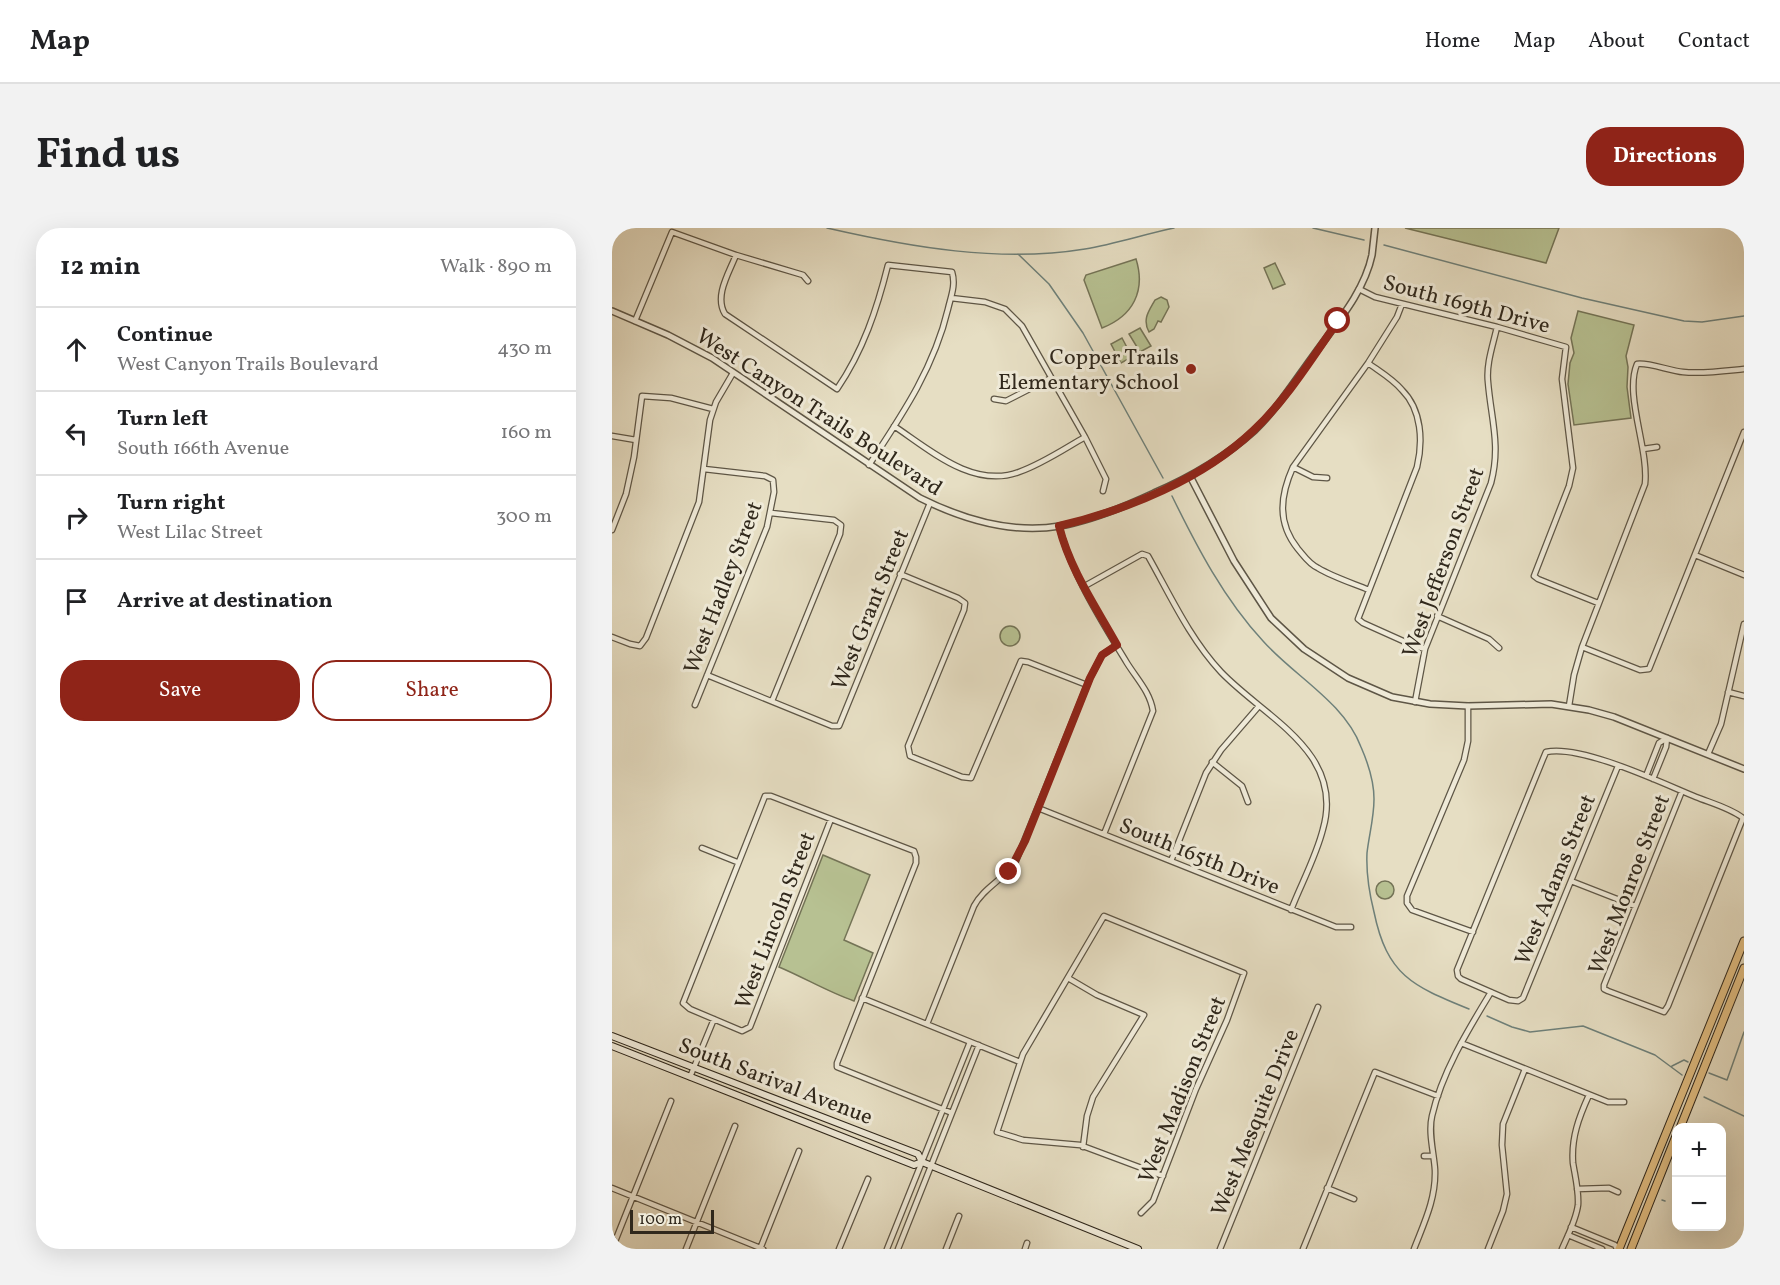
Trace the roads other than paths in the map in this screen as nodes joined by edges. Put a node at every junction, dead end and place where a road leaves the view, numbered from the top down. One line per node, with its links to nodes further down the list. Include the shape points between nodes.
1 (1375, 228): 4 (street, West Canyon Trails Boulevard, via 1369,265)
2 (736, 255): 3 (street, via 803,275); 5 (street, via 720,297 725,314 837,389 865,340 888,265 952,273 955,282); 8 (street, via 672,232)
3 (808, 281)
4 (1359, 289): 6 (street, South 169th Drive); 26 (street, West Canyon Trails Boulevard, via 1270,414 1232,450)
5 (951, 298): 13 (street, via 1005,309 1022,326); 16 (street, via 928,370)
6 (1402, 304): 9 (street, South 169th Drive); 10 (street)
7 (612, 311): 8 (street, West Canyon Trails Boulevard)
8 (635, 321): 12 (street, West Canyon Trails Boulevard, via 689,345)
9 (1497, 327): 38 (street, South 169th Drive, via 1566,347 1562,379 1573,468 1533,576); 39 (street, West Jefferson Street, via 1488,369 1497,447 1495,469)
10 (1368, 363): 24 (street); 37 (street, via 1402,390 1410,402 1419,423 1421,450)
11 (1744, 369): 22 (street, via 1694,373 1636,364 1634,393)
12 (733, 373): 15 (street); 23 (street, West Canyon Trails Boulevard)
13 (1051, 378): 14 (street, via 1006,401); 19 (street)
14 (994, 399)
15 (713, 409): 20 (street, via 671,398 642,396); 25 (street)
16 (894, 426): 19 (street, via 953,465 994,476 1020,472); 23 (street)
17 (1744, 432): 33 (street)
18 (612, 436): 20 (street)
19 (1085, 437): 28 (street, via 1106,479)
20 (636, 440): 32 (street, via 626,494)
21 (1657, 447): 22 (street)
22 (1643, 449): 38 (street, via 1643,492)
23 (869, 465): 29 (street, West Canyon Trails Boulevard)
24 (1293, 467): 27 (street, via 1313,477); 37 (street, via 1282,507 1288,535 1310,563)
25 (704, 469): 30 (street, West Hadley Street, via 773,480); 41 (street, via 699,502 646,638 640,646)
26 (1190, 477): 31 (street, West Canyon Trails Boulevard, via 1112,512); 51 (street, via 1244,578 1278,624 1337,672 1372,690)
27 (1327, 478)
28 (1103, 491)
29 (930, 503): 31 (street, West Canyon Trails Boulevard, via 998,524); 34 (street, West Grant Street)
30 (771, 513): 46 (street, West Hadley Street); 50 (street, via 834,520 841,525)
31 (1059, 526): 36 (street)
32 (612, 530)
33 (1695, 555): 35 (street); 43 (street, via 1649,669 1640,670)
34 (900, 574): 47 (street, via 965,603 908,746 910,756 971,778 1021,661); 50 (street, West Grant Street, via 839,726)
35 (1744, 575)
36 (1083, 587): 42 (street); 53 (street, via 1142,554 1148,556 1200,645)
37 (1369, 590): 45 (street, via 1358,619)
38 (1598, 603): 43 (street)
39 (1437, 616): 44 (street, via 1489,639); 45 (street, West Jefferson Street)
40 (1744, 624): 48 (street)
41 (612, 637)
42 (1117, 645): 47 (street, via 1102,655); 68 (street, via 1151,699 1154,711)
43 (1582, 647): 55 (street)
44 (1499, 648)
45 (1425, 649): 51 (street, West Jefferson Street)
46 (707, 675): 50 (street); 52 (street, West Hadley Street)
47 (1087, 685): 65 (street)
48 (1728, 692): 49 (street); 57 (street)
49 (1744, 696)
50 (772, 701)
51 (1415, 702): 54 (street)
52 (695, 705)
53 (1259, 706): 58 (street); 74 (street, via 1306,747 1321,770 1327,799 1324,829)
54 (1468, 706): 55 (street); 76 (street, via 1464,760 1407,903 1412,910)
55 (1569, 706): 56 (street, via 1614,717)
56 (1667, 738): 57 (street); 61 (street, via 1659,743); 62 (street)
57 (1708, 754): 60 (street)
58 (1212, 762): 64 (street, via 1242,786); 70 (street)
59 (1618, 766): 61 (street); 72 (street, West Adams Street); 76 (street, via 1555,750 1546,752)
60 (1744, 769)
61 (1646, 776): 62 (street)
62 (1653, 779): 63 (street)
63 (1682, 791): 66 (street); 73 (street, West Monroe Street)
64 (1248, 802)
65 (1038, 808): 68 (street, South 165th Drive); 84 (street, via 1009,872 974,906)
66 (1743, 818): 73 (street, West Monroe Street, via 1664,1012 1604,989)
67 (831, 819): 71 (street, via 765,796); 81 (street, via 914,852 916,857); 83 (street, West Lincoln Street, via 750,1027 742,1031)
68 (1104, 834): 70 (street, South 165th Drive)
69 (702, 848): 71 (street)
70 (1171, 861): 74 (street, South 165th Drive)
71 (737, 862): 83 (street, via 683,1003)
72 (1571, 881): 73 (street); 80 (street, West Adams Street, via 1523,998 1509,1000)
73 (1635, 906)
74 (1290, 910): 75 (street, South 165th Drive, via 1336,927)
75 (1351, 927)
76 (1473, 932): 80 (street, via 1458,976)
77 (1744, 941): 91 (main road)
78 (1744, 968): 101 (main road)
79 (1068, 978): 90 (street); 104 (street, via 1144,1014 1093,1096); 111 (street, West Madison Street, via 1104,916 1244,973)
80 (1491, 992): 87 (street)
81 (862, 998): 84 (street); 99 (street, via 837,1067)
82 (1318, 1007): 132 (street, West Mesquite Drive)
83 (714, 1019): 92 (street)
84 (927, 1024): 86 (street)
85 (612, 1036): 92 (main road, South Sarival Avenue)
86 (970, 1042): 89 (street); 99 (street)
87 (1461, 1043): 93 (street); 96 (street)
88 (612, 1046): 94 (main road, South Sarival Avenue)
89 (979, 1046): 90 (street); 100 (street)
90 (1020, 1062): 104 (street, via 997,1132 1023,1140)
91 (1694, 1066): 101 (main road, via 1680,1112); 138 (main road)
92 (694, 1067): 94 (street); 109 (main road, South Sarival Avenue, via 918,1155)
93 (1525, 1069): 95 (street); 135 (street, via 1503,1124 1507,1194)
94 (690, 1077): 109 (main road, South Sarival Avenue, via 914,1165)
95 (1589, 1095): 98 (street, via 1608,1102); 115 (street, via 1574,1137)
96 (1438, 1096): 107 (street, via 1432,1118); 114 (street, via 1375,1072)
97 (671, 1101): 117 (street)
98 (1624, 1102)
99 (943, 1110): 100 (street); 109 (street)
100 (952, 1113): 110 (street)
101 (1684, 1118): 102 (main road)
102 (1682, 1123)
103 (735, 1126): 121 (street)
104 (1083, 1146): 111 (street)
105 (1672, 1148): 139 (main road)
106 (799, 1151): 126 (street)
107 (1433, 1155): 108 (street); 134 (street, via 1433,1198)
108 (1424, 1156)
109 (922, 1162): 110 (main road, South Sarival Avenue); 128 (street)
110 (932, 1166): 129 (street); 131 (main road, South Sarival Avenue)
111 (1163, 1176): 119 (street, West Madison Street, via 1153,1201)
112 (868, 1179): 127 (street)
113 (612, 1188): 117 (street)
114 (1327, 1188): 118 (street); 133 (street)
115 (1577, 1190): 116 (street, via 1609,1188); 122 (street, via 1578,1203)
116 (1618, 1192)
117 (633, 1196): 121 (street); 124 (street)
118 (1354, 1199)
119 (1141, 1213)
120 (959, 1216): 130 (street)
121 (696, 1222): 125 (street); 126 (street)
122 (1571, 1227): 123 (street); 138 (street)
123 (1568, 1235): 136 (street); 137 (street)
124 (612, 1249)
125 (686, 1249)
126 (761, 1249)
127 (839, 1249)
128 (887, 1249)
129 (898, 1249)
130 (946, 1249)
131 (1138, 1249)
132 (1220, 1249)
133 (1303, 1249)
134 (1413, 1249)
135 (1488, 1249)
136 (1562, 1249)
137 (1602, 1249)
138 (1618, 1249)
139 (1631, 1249)

